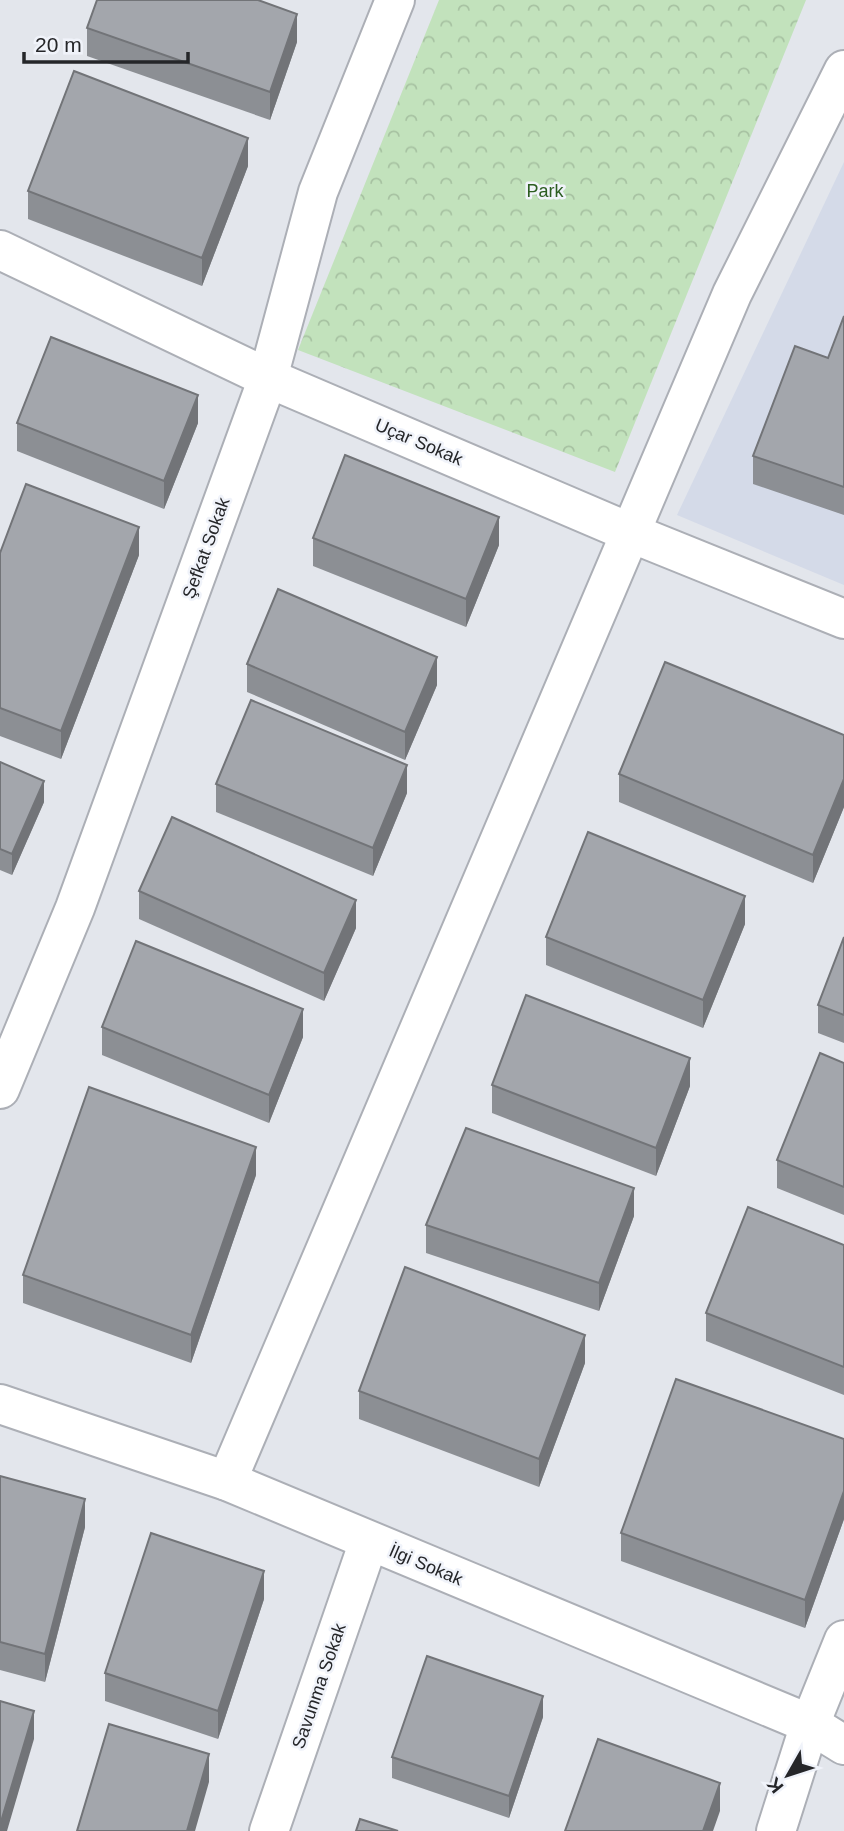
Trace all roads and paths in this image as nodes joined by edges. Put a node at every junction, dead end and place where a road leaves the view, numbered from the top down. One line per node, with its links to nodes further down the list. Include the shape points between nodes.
1 (395, 0): 4 (street, Şefkat Sokak, via 318,192)
2 (844, 70): 5 (street, via 732,294)
3 (0, 250): 4 (street, Uçar Sokak)
4 (268, 379): 5 (street, Uçar Sokak); 7 (street, Şefkat Sokak, via 75,908)
5 (631, 533): 6 (street, Uçar Sokak); 9 (street)
6 (844, 619)
7 (0, 1089)
8 (0, 1404): 9 (street, İlgi Sokak)
9 (227, 1480): 10 (street, İlgi Sokak)
10 (369, 1541): 12 (street, İlgi Sokak); 14 (street, Savunma Sokak)
11 (844, 1640): 12 (street)
12 (810, 1724): 13 (street, İlgi Sokak); 15 (street)
13 (844, 1745)
14 (270, 1831)
15 (776, 1831)

